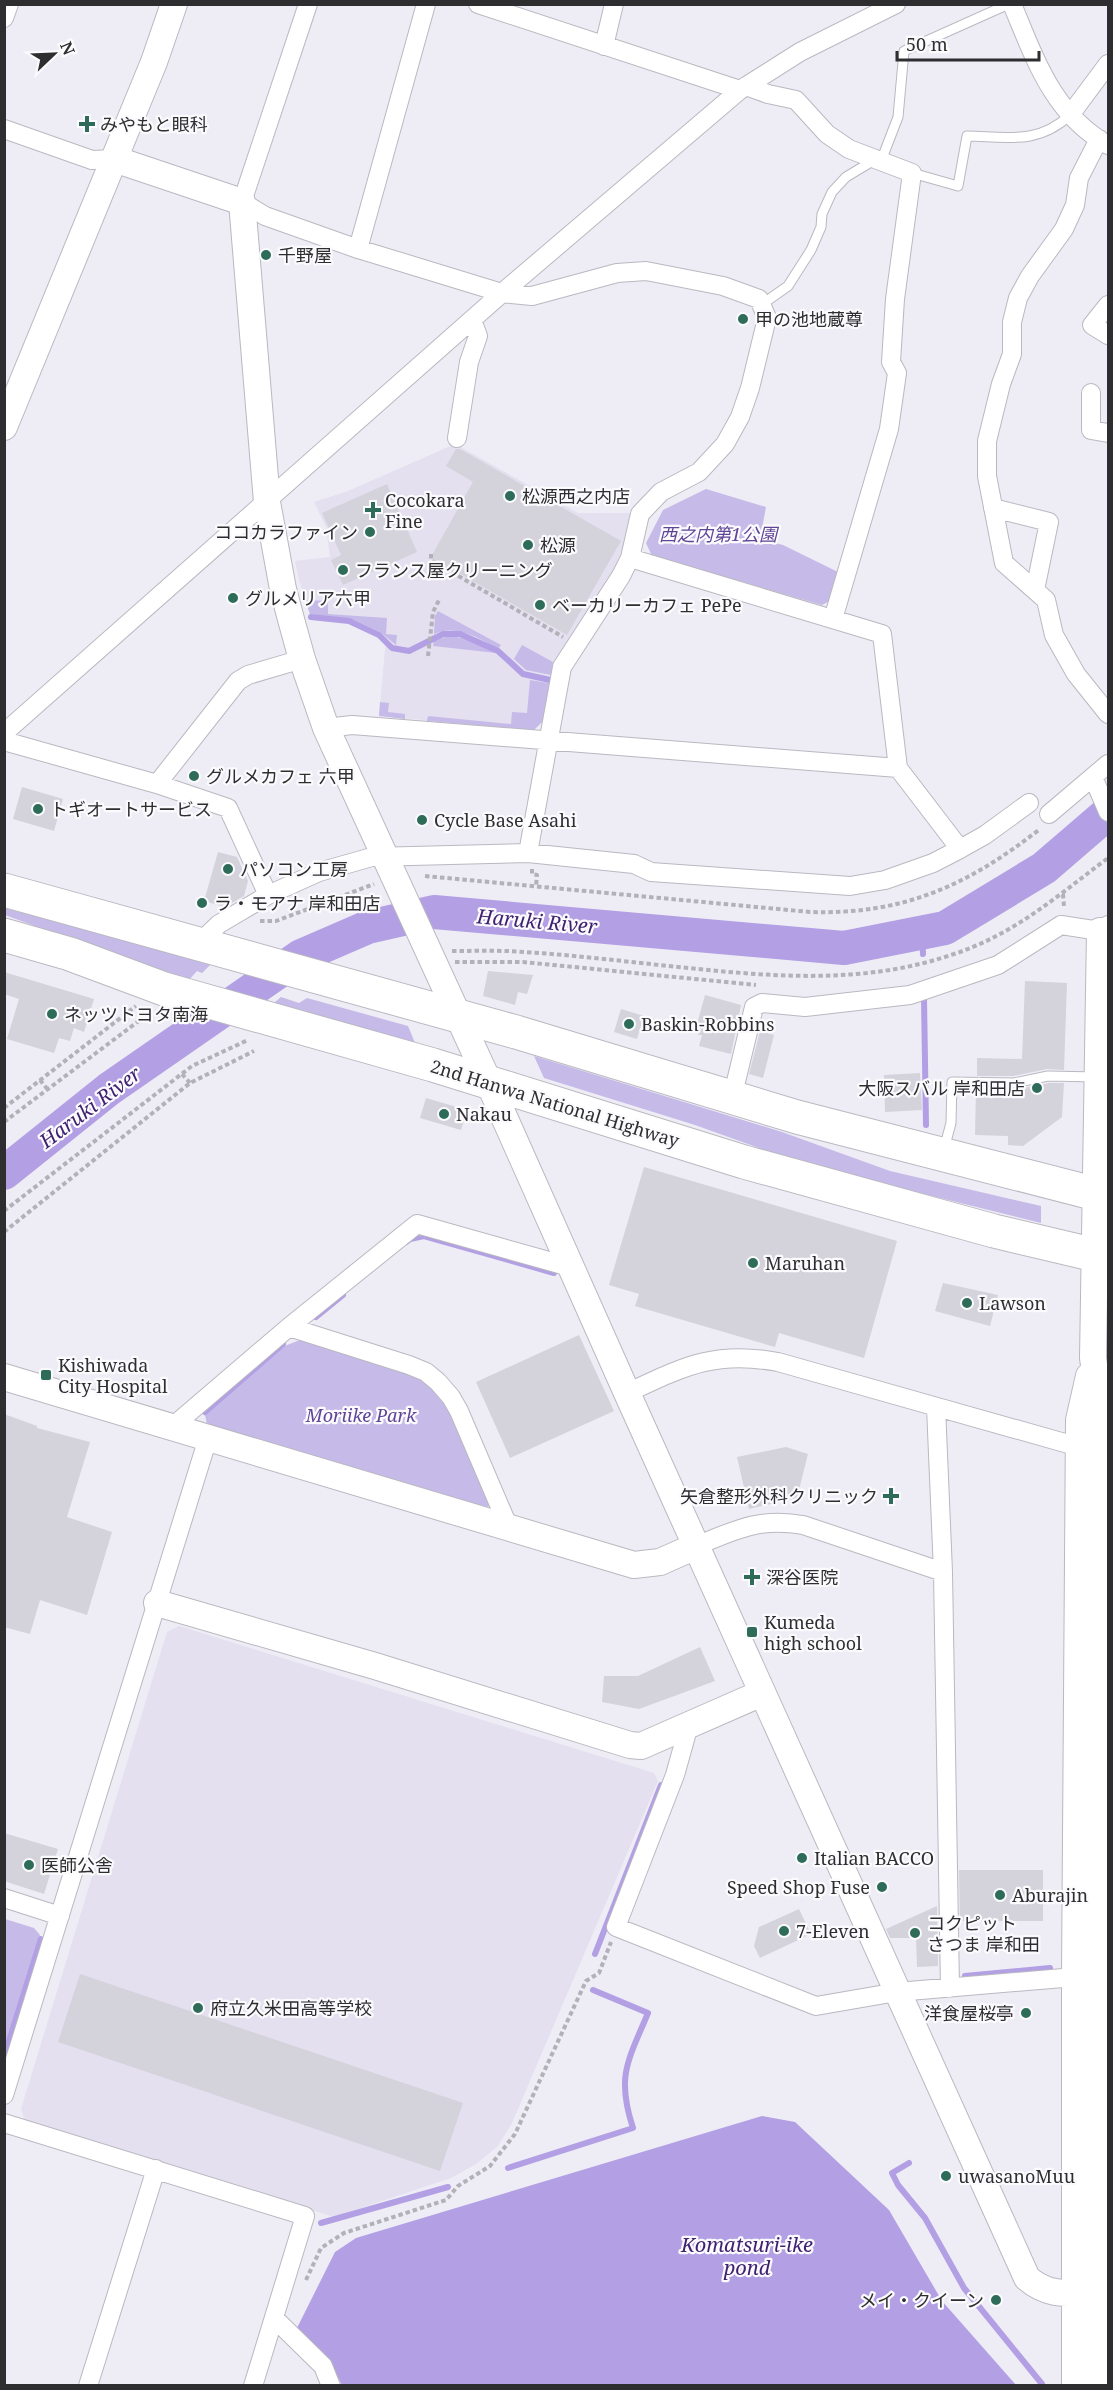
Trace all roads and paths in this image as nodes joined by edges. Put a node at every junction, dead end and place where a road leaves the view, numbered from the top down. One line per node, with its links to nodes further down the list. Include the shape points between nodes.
1 (9, 4): 10 (street)
2 (174, 4): 17 (street)
3 (308, 4): 20 (street)
4 (426, 4): 21 (street)
5 (478, 4): 11 (street)
6 (614, 4): 11 (street)
7 (896, 4): 9 (street)
8 (1010, 4): 14 (street, via 1048,86); 18 (lane, via 904,51 898,117)
9 (859, 13): 13 (street)
10 (4, 18)
11 (604, 46): 13 (street)
12 (1108, 64): 14 (street)
13 (743, 88): 18 (street, via 796,100 827,134 849,149); 22 (street)
14 (1070, 115): 16 (street); 19 (lane, via 1059,125 1032,137 967,136 958,186)
15 (4, 129): 17 (street, via 92,159)
16 (1104, 142): 32 (street, via 1079,178 1075,206 1064,229 1018,298 1012,322 1012,354 987,441 987,476)
17 (114, 159): 20 (street); 28 (street)
18 (879, 160): 19 (street); 23 (lane, via 846,177 832,192 811,250 788,286)
19 (912, 173): 37 (street, via 895,299 891,362 897,373 889,429)
20 (242, 202): 21 (street, via 265,216); 31 (street)
21 (358, 249): 22 (street)
22 (502, 294): 23 (street, via 532,296 617,273 646,272 723,286 759,299); 25 (street)
23 (761, 305): 34 (street, via 766,318 740,417 725,444 699,472 661,492 640,514)
24 (1108, 305): 26 (street, via 1092,325)
25 (472, 320): 30 (street, via 478,336 469,362); 31 (street)
26 (1108, 335)
27 (1091, 393): 29 (street, via 1091,430)
28 (4, 427)
29 (1108, 433)
30 (457, 438)
31 (267, 502): 40 (street, via 283,589); 43 (street)
32 (993, 508): 35 (street, via 1004,563); 35 (street, via 1049,522)
33 (431, 554): 38 (path, via 431,560)
34 (630, 558): 37 (street); 38 (street)
35 (1035, 590): 41 (street, via 1046,600 1054,635 1076,674)
36 (439, 600): 39 (path, via 433,612)
37 (833, 619): 47 (street, via 882,634)
38 (576, 645): 44 (street, via 562,667)
39 (428, 656)
40 (302, 658): 42 (street); 49 (street, via 238,681)
41 (1108, 714)
42 (326, 728): 44 (street, via 352,725); 57 (street)
43 (4, 733)
44 (549, 740): 47 (street); 54 (street)
45 (4, 741): 49 (street)
46 (1108, 764): 48 (street)
47 (898, 768): 53 (street)
48 (1095, 782): 51 (street); 52 (street)
49 (157, 784): 63 (street, via 228,808)
50 (1029, 802): 53 (street)
51 (1108, 812)
52 (1049, 814)
53 (960, 849): 54 (street, via 885,880 850,886 651,872 634,864)
54 (528, 853): 57 (street)
55 (1108, 858): 62 (path)
56 (956, 872): 59 (path)
57 (388, 873): 63 (street, via 372,857 319,872); 67 (path, via 276,921); 71 (street)
58 (532, 874): 60 (path, via 537,875)
59 (960, 882)
60 (536, 886)
61 (4, 890): 70 (highway)
62 (1063, 894): 66 (path, via 1065,906); 72 (path, via 1029,919 990,939 952,955 888,972 767,976)
63 (268, 895): 70 (street, via 219,924)
64 (781, 903): 65 (path)
65 (780, 909)
66 (1059, 910)
67 (258, 921)
68 (1104, 928): 78 (street); 88 (street, via 1060,925 998,965 910,995 805,1007 762,1003 754,1007)
69 (4, 935): 76 (highway, 2nd Hanwa National Highway, via 70,954)
70 (212, 948): 79 (highway)
71 (434, 950): 72 (path); 79 (street)
72 (498, 952): 74 (path)
73 (454, 962): 74 (path)
74 (497, 962): 75 (path)
75 (763, 986)
76 (158, 1000): 80 (highway, 2nd Hanwa National Highway); 87 (path)
77 (136, 1005): 84 (path)
78 (1103, 1009): 83 (street)
79 (458, 1016): 86 (street); 88 (highway)
80 (260, 1029): 82 (path); 86 (highway, 2nd Hanwa National Highway)
81 (254, 1051): 85 (path)
82 (182, 1074): 85 (path); 93 (path)
83 (1097, 1077): 91 (lane, via 1048,1076 1014,1083 952,1082 951,1123); 92 (street)
84 (40, 1080): 87 (path); 89 (path)
85 (190, 1083): 94 (path)
86 (489, 1083): 95 (highway, 2nd Hanwa National Highway, via 744,1162); 96 (street)
87 (48, 1090): 90 (path)
88 (732, 1098): 91 (highway)
89 (4, 1108)
90 (4, 1122)
91 (943, 1155): 92 (highway)
92 (1101, 1196): 95 (street)
93 (4, 1211)
94 (4, 1232)
95 (1101, 1257): 103 (street, via 1093,1358 1102,1420)
96 (570, 1267): 97 (street, via 417,1224); 99 (street)
97 (289, 1327): 101 (street); 104 (street, via 409,1365 438,1382 459,1411)
98 (4, 1377): 101 (street)
99 (627, 1394): 100 (street, via 704,1360 756,1358); 105 (street)
100 (936, 1407): 103 (street); 106 (street)
101 (172, 1427): 102 (street)
102 (208, 1438): 104 (street); 107 (street)
103 (1097, 1452): 113 (street)
104 (509, 1528): 105 (street, via 634,1565 660,1562)
105 (696, 1546): 106 (street, via 742,1527 783,1521); 108 (street)
106 (943, 1572): 114 (street)
107 (157, 1603): 109 (street, via 630,1745 641,1746); 111 (street)
108 (762, 1693): 109 (street); 115 (street)
109 (689, 1725): 112 (street, via 675,1775)
110 (4, 1898): 111 (street)
111 (60, 1916): 116 (street)
112 (616, 1927): 115 (street, via 816,2006); 119 (path, via 599,1973 586,1981 503,2152 446,2200 344,2233 321,2248)
113 (1095, 1976): 114 (street); 120 (street)
114 (950, 1988): 115 (street)
115 (897, 1992): 120 (street, via 1027,2278 1039,2289 1054,2293)
116 (4, 2096)
117 (4, 2122): 118 (street)
118 (156, 2169): 121 (street, via 305,2216); 122 (street)
119 (302, 2288)
120 (1085, 2293): 125 (street); 126 (street)
121 (274, 2318): 123 (street); 124 (street, via 323,2366)
122 (88, 2385)
123 (253, 2385)
124 (331, 2385)
125 (1075, 2385)
126 (1096, 2385)

